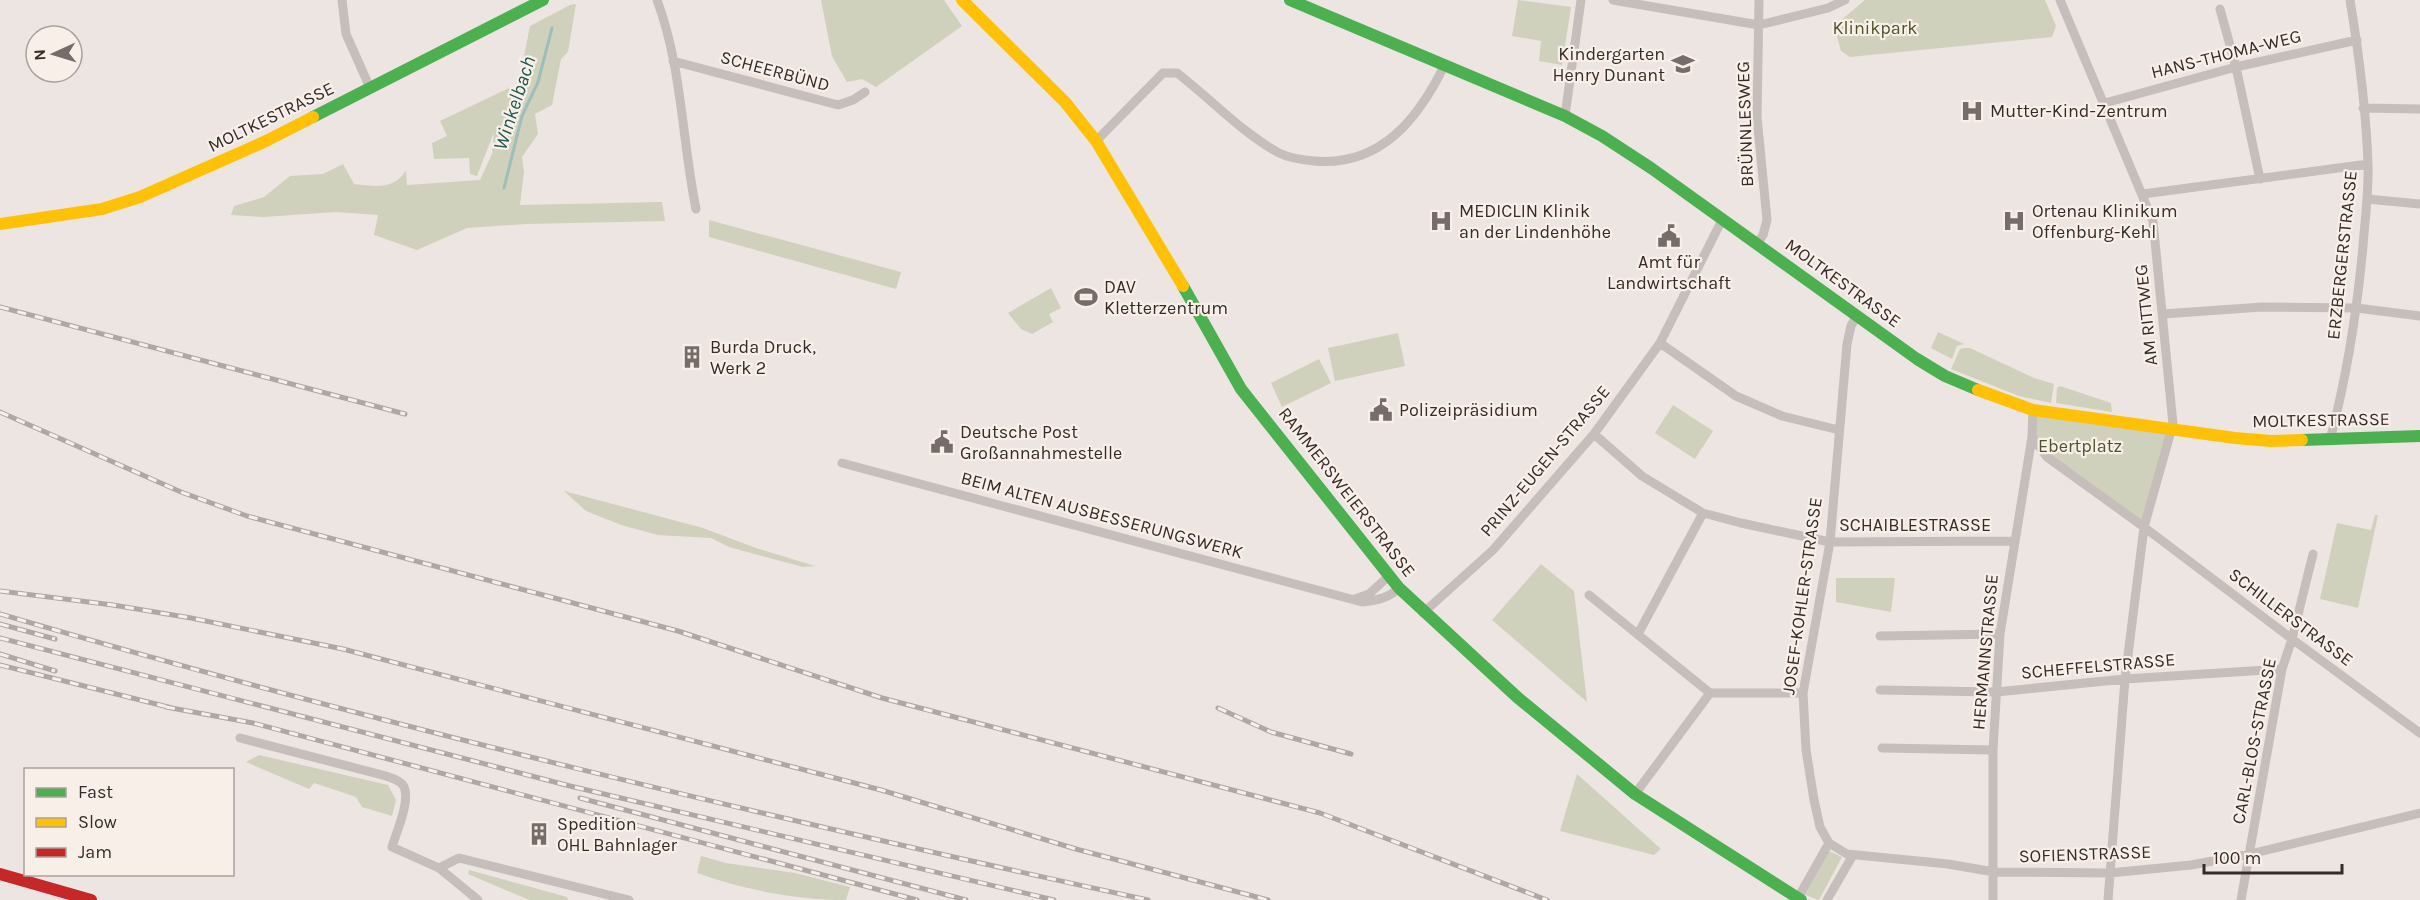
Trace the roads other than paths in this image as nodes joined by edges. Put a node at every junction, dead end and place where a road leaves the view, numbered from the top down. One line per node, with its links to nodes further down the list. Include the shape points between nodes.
1 (342, 0): 18 (street, via 346,34)
2 (543, 0): 18 (street, MOLTKESTRASSE)
3 (657, 0): 15 (street)
4 (1290, 0): 16 (street, MOLTKESTRASSE)
5 (1581, 0): 23 (street)
6 (1613, 0): 13 (street)
7 (1759, 0): 13 (street, BRÜNNLESWEG)
8 (1845, 0): 13 (street)
9 (2060, 0): 20 (street, AM RITTWEG)
10 (2350, 0): 14 (street, ERZBERGERSTRASSE)
11 (967, 2): 24 (street, RAMMERSWEIERSTRASSE, via 1065,102)
12 (2220, 9): 17 (street)
13 (1759, 25): 33 (street, BRÜNNLESWEG, via 1757,117 1767,220)
14 (2357, 40): 17 (street, HANS-THOMA-WEG); 21 (street, ERZBERGERSTRASSE)
15 (674, 61): 19 (street, SCHEERBÜND, via 838,105); 30 (street)
16 (1445, 64): 23 (street, MOLTKESTRASSE); 24 (street, via 1412,121 1377,148 1344,160 1328,162 1281,154 1177,74 1163,73)
17 (2236, 67): 20 (street, HANS-THOMA-WEG); 26 (street)
18 (370, 88): 32 (street, MOLTKESTRASSE, via 196,174 140,197 102,209)
19 (865, 92)
20 (2105, 103): 27 (street, AM RITTWEG)
21 (2363, 108): 22 (street); 25 (street, ERZBERGERSTRASSE)
22 (2420, 109)
23 (1564, 116): 31 (street, MOLTKESTRASSE, via 1612,142)
24 (1096, 141): 52 (street, RAMMERSWEIERSTRASSE, via 1241,389)
25 (2368, 164): 26 (street); 28 (street, ERZBERGERSTRASSE)
26 (2260, 179): 27 (street)
27 (2143, 194): 35 (street, AM RITTWEG, via 2153,221)
28 (2367, 199): 29 (street); 34 (street, ERZBERGERSTRASSE)
29 (2420, 204)
30 (696, 209)
31 (1723, 219): 33 (street, MOLTKESTRASSE); 38 (street, PRINZ-EUGEN-STRASSE)
32 (0, 224)
33 (1757, 244): 36 (street, MOLTKESTRASSE)
34 (2358, 308): 35 (street, via 2262,307); 37 (street); 45 (street, ERZBERGERSTRASSE)
35 (2163, 314): 40 (street, AM RITTWEG)
36 (1857, 315): 39 (street, MOLTKESTRASSE, via 1945,376); 41 (street, JOSEF-KOHLER-STRASSE, via 1847,344)
37 (2420, 316)
38 (1660, 343): 41 (street, via 1736,396 1782,416); 42 (street, PRINZ-EUGEN-STRASSE)
39 (2033, 410): 40 (street, MOLTKESTRASSE); 44 (street, HERMANNSTRASSE)
40 (2172, 429): 45 (street, MOLTKESTRASSE, via 2271,441); 48 (street)
41 (1839, 430): 50 (street, JOSEF-KOHLER-STRASSE)
42 (1594, 434): 47 (street, SCHAIBLESTRASSE, via 1642,476); 56 (street, PRINZ-EUGEN-STRASSE, via 1492,550)
43 (2420, 436): 45 (street, MOLTKESTRASSE)
44 (2032, 437): 48 (street, via 2047,458); 49 (street, HERMANNSTRASSE)
45 (2330, 440)
46 (842, 463): 55 (street, BEIM ALTEN AUSBESSERUNGSWERK)
47 (1703, 513): 50 (street, SCHAIBLESTRASSE); 57 (street)
48 (2144, 526): 60 (street, SCHILLERSTRASSE); 62 (street)
49 (2014, 541): 50 (street, SCHAIBLESTRASSE); 58 (street, HERMANNSTRASSE)
50 (1830, 542): 66 (street, JOSEF-KOHLER-STRASSE)
51 (2313, 554): 60 (street, CARL-BLOS-STRASSE)
52 (1390, 575): 53 (street, RAMMERSWEIERSTRASSE); 55 (street, via 1369,594)
53 (1399, 588): 55 (street, BEIM ALTEN AUSBESSERUNGSWERK, via 1375,601); 56 (street, RAMMERSWEIERSTRASSE)
54 (1589, 595): 57 (street)
55 (1353, 600)
56 (1423, 613): 71 (street, RAMMERSWEIERSTRASSE)
57 (1638, 634): 65 (street)
58 (2000, 634): 59 (street); 64 (street, HERMANNSTRASSE)
59 (1880, 636)
60 (2292, 639): 61 (street, CARL-BLOS-STRASSE); 67 (street, SCHILLERSTRASSE)
61 (2282, 669): 62 (street, SCHEFFELSTRASSE); 74 (street, CARL-BLOS-STRASSE)
62 (2126, 679): 64 (street, SCHEFFELSTRASSE); 78 (street)
63 (1880, 690): 64 (street, SCHEFFELSTRASSE)
64 (1996, 692): 70 (street, HERMANNSTRASSE)
65 (1710, 693): 66 (street); 71 (street)
66 (1803, 693): 73 (street, JOSEF-KOHLER-STRASSE, via 1814,800 1820,828)
67 (2420, 733)
68 (240, 738): 76 (street, via 402,783 405,805 392,847)
69 (1882, 748): 70 (street)
70 (1993, 750): 77 (street, HERMANNSTRASSE)
71 (1635, 794): 80 (street, RAMMERSWEIERSTRASSE)
72 (2420, 813): 74 (street, SOFIENSTRASSE)
73 (1829, 843): 75 (street); 80 (street)
74 (2250, 854): 78 (street, SOFIENSTRASSE); 87 (street, CARL-BLOS-STRASSE)
75 (1853, 855): 77 (street, SOFIENSTRASSE); 84 (street)
76 (439, 868): 82 (street); 83 (street, via 459,858)
77 (1994, 872): 78 (street, SOFIENSTRASSE); 85 (street, HERMANNSTRASSE)
78 (2110, 873): 86 (street)
79 (0, 874): 81 (street)
80 (1799, 899)
81 (91, 900)
82 (478, 900)
83 (629, 900)
84 (1827, 900)
85 (1993, 900)
86 (2108, 900)
87 (2241, 900)

